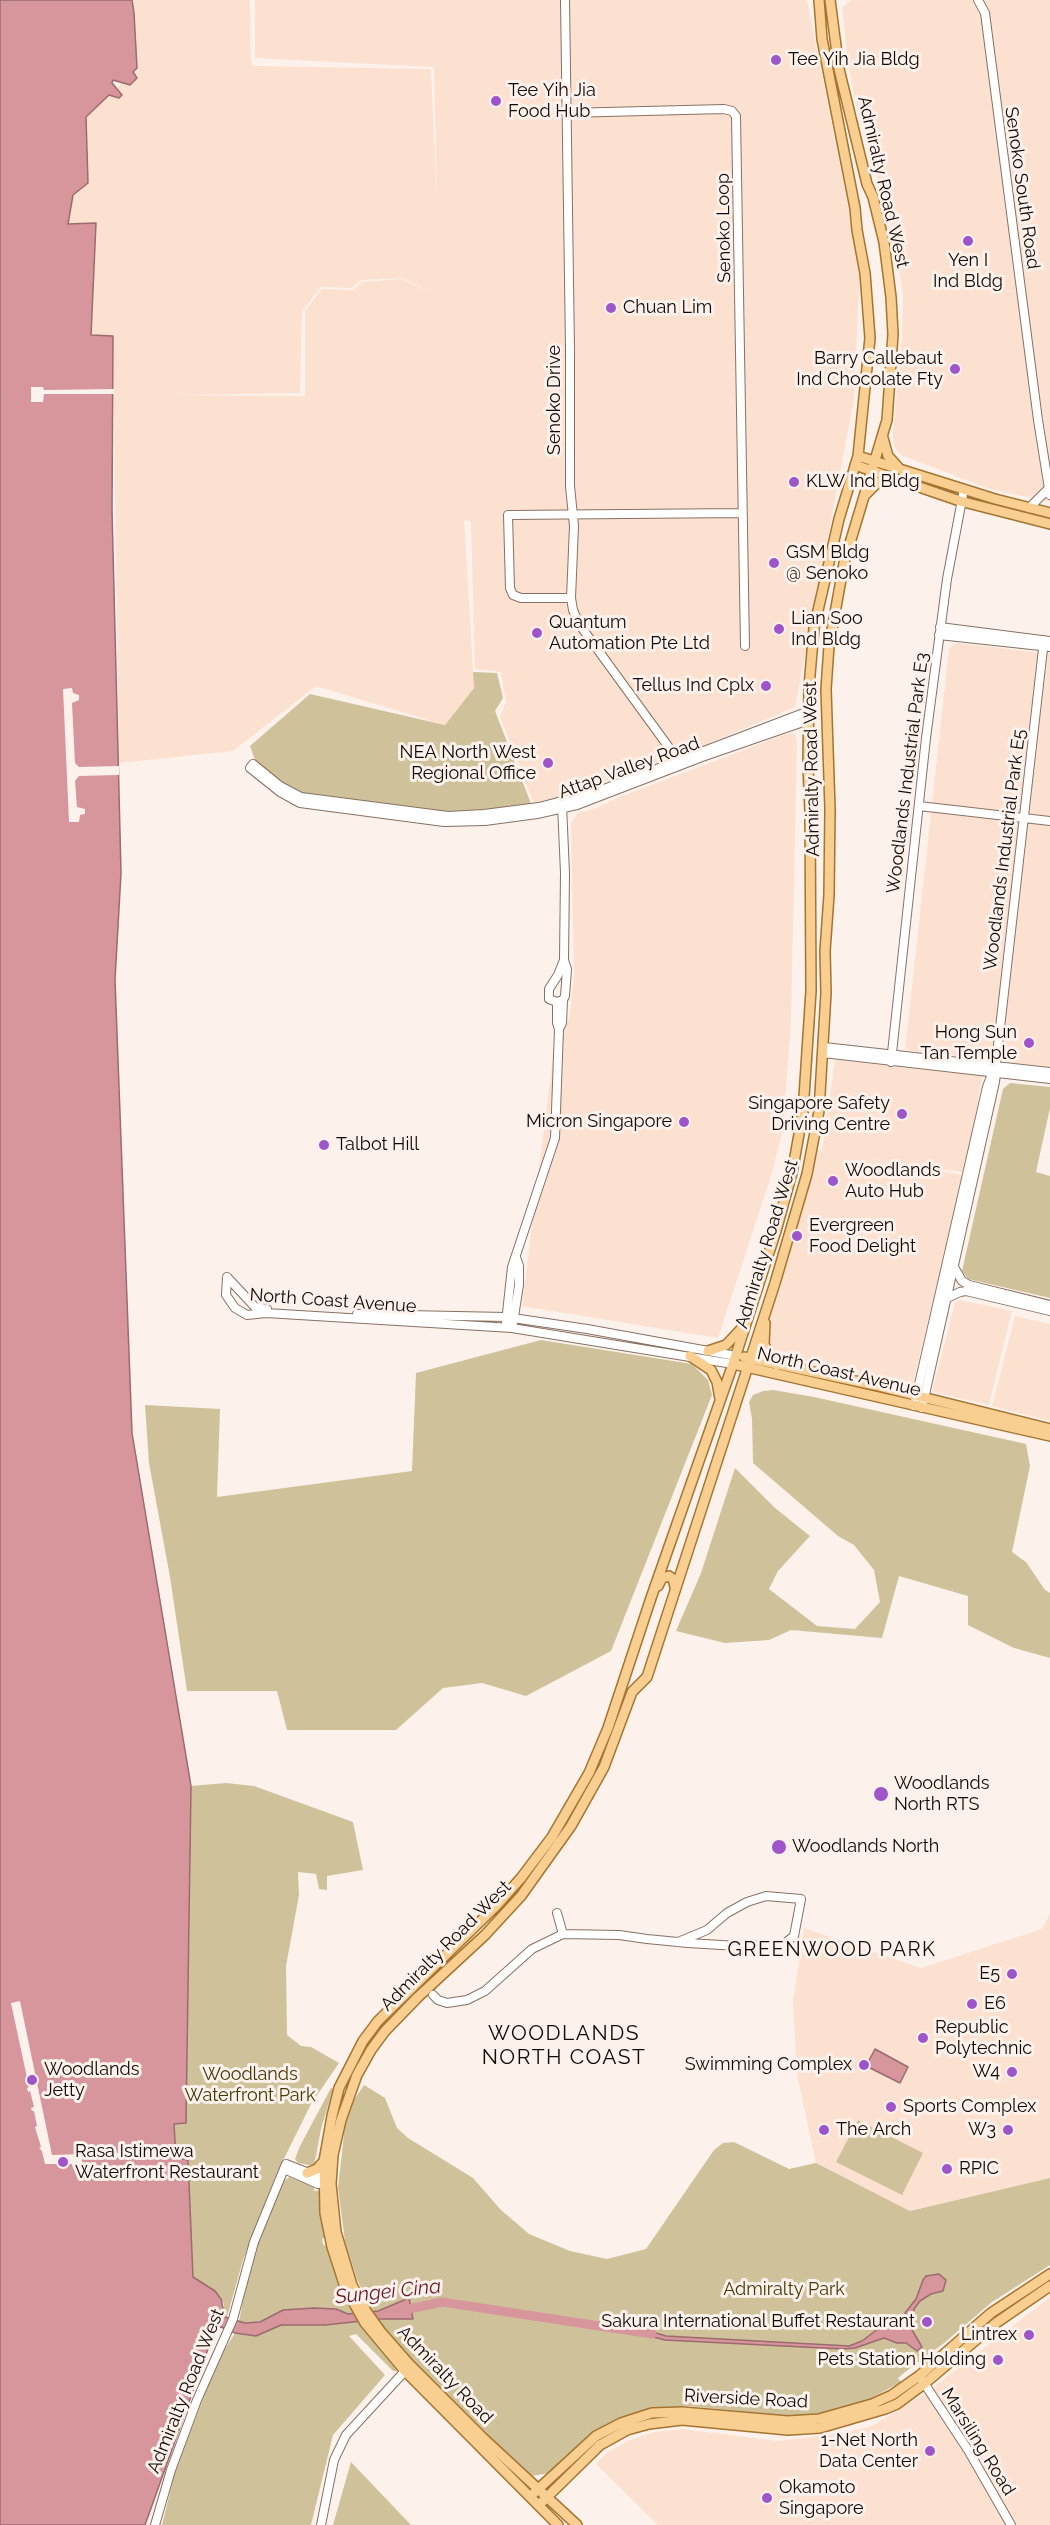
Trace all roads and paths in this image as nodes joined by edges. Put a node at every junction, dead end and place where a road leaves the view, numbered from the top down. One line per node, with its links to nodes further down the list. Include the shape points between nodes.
1 (565, 0): 5 (street, Senoko Drive)
2 (819, 0): 7 (main road, Admiralty Road West, via 822,39 855,208 868,300 869,358)
3 (831, 0): 6 (main road, Admiralty Road West, via 839,69 884,242 889,279 893,334)
4 (978, 0): 11 (street, Senoko South Road, via 985,13)
5 (566, 113): 15 (street, Senoko Loop, via 724,109 736,116); 17 (street, Senoko Drive)
6 (883, 434): 8 (main road, Admiralty Road West); 9 (main road)
7 (857, 460): 8 (main road); 23 (main road, Admiralty Road West, via 814,625)
8 (873, 465): 9 (main road); 12 (main road, Admiralty Road West)
9 (897, 473): 10 (main road); 12 (main road, via 876,483); 13 (main road)
10 (964, 489): 13 (street, Woodlands Industrial Park E3); 14 (main road)
11 (1049, 492): 14 (street, Senoko South Road)
12 (863, 499): 32 (main road, Admiralty Road West, via 844,562 829,646 829,895)
13 (960, 501): 18 (main road); 20 (street, Woodlands Industrial Park E3)
14 (1029, 508): 16 (main road)
15 (742, 513): 17 (street); 22 (street, Senoko Loop)
16 (1050, 513)
17 (571, 514): 19 (street, Senoko Drive); 19 (street, via 508,515 513,595)
18 (1050, 524)
19 (571, 598): 24 (street, Senoko Drive, via 579,624)
20 (940, 631): 21 (street); 28 (street, Woodlands Industrial Park E3)
21 (1047, 643): 29 (street, Woodlands Industrial Park E5)
22 (745, 646)
23 (809, 715): 24 (street, Attap Valley Road); 33 (main road, Admiralty Road West)
24 (680, 763): 26 (street, Attap Valley Road); 27 (street, Attap Valley Road)
25 (252, 766): 27 (street, Attap Valley Road, via 271,786 300,803 444,822)
26 (577, 805): 27 (street, Attap Valley Road); 31 (street)
27 (562, 806): 31 (street)
28 (918, 806): 29 (street); 39 (street, Woodlands Industrial Park E3)
29 (1024, 819): 30 (street); 40 (street, Woodlands Industrial Park E5)
30 (1050, 821)
31 (563, 827): 34 (street)
32 (825, 951): 33 (main road, via 819,956); 35 (main road, Admiralty Road West)
33 (811, 952): 36 (main road, Admiralty Road West)
34 (564, 960): 37 (street, via 565,994); 37 (street, via 549,989 549,999)
35 (826, 985): 36 (main road, via 818,980); 38 (main road, Admiralty Road West)
36 (810, 988): 48 (main road, Admiralty Road West, via 803,1112 792,1173)
37 (560, 1001): 47 (street, via 555,1138 516,1257 519,1266)
38 (823, 1050): 39 (street); 45 (main road, Admiralty Road West, via 819,1111 807,1174)
39 (892, 1059): 40 (street)
40 (995, 1069): 41 (street); 42 (street, Woodlands Industrial Park E5); 58 (street, Woodlands Industrial Park E5)
41 (1049, 1076)
42 (954, 1267): 43 (street, Woodlands Industrial Park E5); 44 (street, via 969,1285)
43 (947, 1298): 46 (street, via 966,1291); 58 (street, Woodlands Industrial Park E5)
44 (1050, 1305)
45 (765, 1311): 53 (main road, Admiralty Road West); 54 (main road, via 764,1344)
46 (1050, 1311)
47 (510, 1318): 49 (street); 49 (street, North Coast Avenue, via 262,1309 255,1307 227,1277 230,1304 247,1315); 50 (street, North Coast Avenue)
48 (747, 1323): 50 (main road, via 726,1345); 52 (main road, Admiralty Road West)
49 (508, 1327): 51 (street, North Coast Avenue)
50 (708, 1351): 52 (street, North Coast Avenue)
51 (690, 1356): 52 (street, North Coast Avenue); 57 (main road, via 711,1370)
52 (735, 1360): 53 (main road, North Coast Avenue); 57 (main road, Admiralty Road West)
53 (748, 1363): 54 (main road, North Coast Avenue); 55 (main road, North Coast Avenue); 56 (main road, Admiralty Road West)
54 (778, 1365): 58 (main road, North Coast Avenue, via 874,1385)
55 (767, 1372): 56 (main road, via 753,1377); 58 (main road, North Coast Avenue)
56 (738, 1396): 62 (main road, Admiralty Road West)
57 (720, 1401): 61 (main road, Admiralty Road West)
58 (919, 1402): 59 (main road, North Coast Avenue); 60 (main road, North Coast Avenue)
59 (1050, 1429)
60 (1050, 1436)
61 (664, 1558): 62 (main road, via 665,1566 674,1572); 64 (main road, Admiralty Road West)
62 (684, 1561): 63 (main road, Admiralty Road West)
63 (675, 1587): 64 (main road, via 669,1576 662,1578); 70 (main road, Admiralty Road West, via 647,1677 632,1692 604,1767 583,1807 506,1914)
64 (651, 1598): 68 (main road, Admiralty Road West, via 600,1748 561,1824 521,1878)
65 (557, 1913): 66 (street)
66 (563, 1934): 67 (street); 70 (street, via 532,1949 484,1991 467,2000 447,2003)
67 (678, 1942): 67 (street, via 707,1930 747,1902 766,1896 801,1899 794,1936 784,1944)
68 (425, 1976): 69 (main road, Admiralty Road West); 70 (main road)
69 (413, 1988): 70 (main road); 71 (main road, Admiralty Road West, via 378,2020 350,2062 339,2088)
70 (430, 1991): 74 (main road, Admiralty Road West, via 418,1997 386,2031 357,2075 336,2136)
71 (324, 2161): 73 (main road); 74 (main road, Admiralty Road West)
72 (285, 2167): 73 (street); 74 (street); 82 (street, Admiralty Road West, via 248,2259 233,2319 164,2489)
73 (307, 2173): 74 (street)
74 (327, 2181): 77 (main road, Admiralty Road, via 325,2213 332,2247 345,2287)
75 (1050, 2274): 79 (main road, Riverside Road, via 991,2313)
76 (1050, 2286): 79 (main road, Riverside Road)
77 (369, 2322): 78 (main road, Admiralty Road); 80 (main road, Admiralty Road)
78 (405, 2371): 80 (main road, Admiralty Road); 83 (street, via 346,2435 334,2460)
79 (922, 2380): 80 (main road, Riverside Road, via 872,2404 819,2419 788,2421 682,2412 652,2413 621,2422 596,2436); 81 (main road, Riverside Road, via 897,2404 820,2428 788,2430 682,2420 627,2430 600,2445); 86 (street, Marsiling Road)
80 (534, 2493): 81 (main road, Admiralty Road)
81 (543, 2501): 84 (main road, Admiralty Road); 85 (main road, Admiralty Road)
82 (155, 2525)
83 (321, 2525)
84 (558, 2525)
85 (577, 2525)
86 (1011, 2525)

